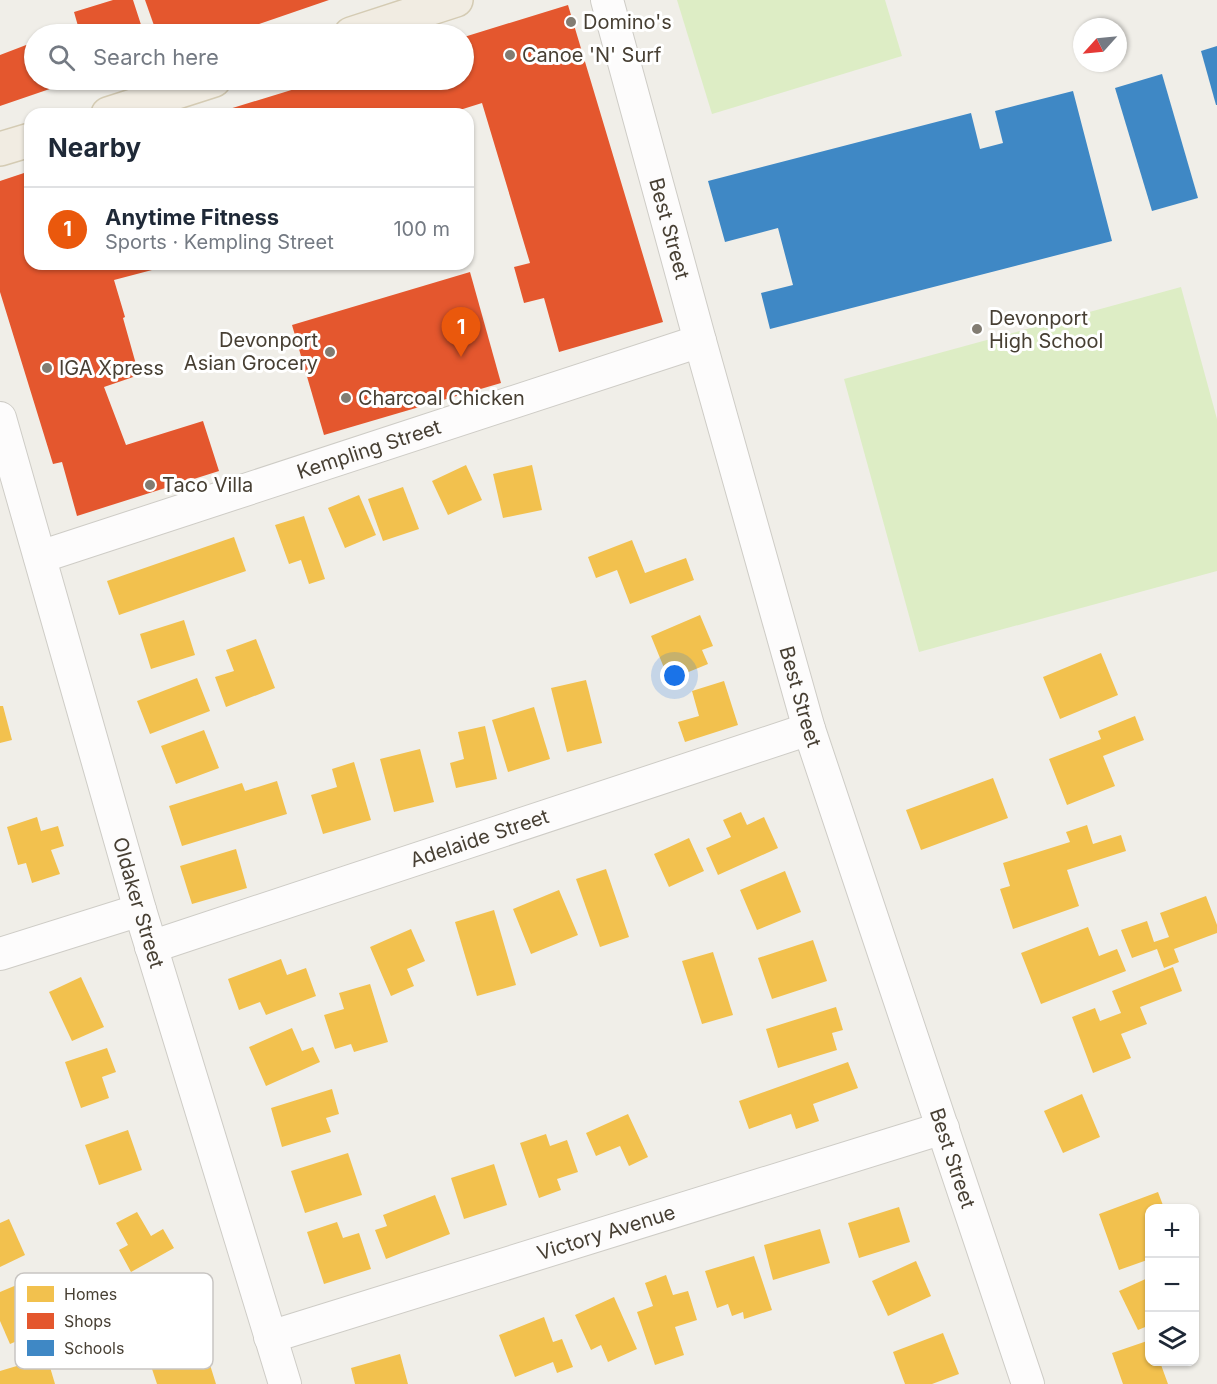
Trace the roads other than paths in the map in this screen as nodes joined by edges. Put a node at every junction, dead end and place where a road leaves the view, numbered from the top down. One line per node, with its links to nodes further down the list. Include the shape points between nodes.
1 (456, 0): 3 (main road)
2 (607, 0): 8 (street, Best Street)
3 (382, 24)
4 (182, 90): 5 (main road)
5 (127, 108)
6 (24, 142): 7 (main road)
7 (0, 149)
8 (700, 341): 10 (street, Kempling Street); 11 (street, Best Street)
9 (0, 418): 10 (street, Oldaker Street)
10 (40, 557): 12 (street, Oldaker Street)
11 (809, 729): 13 (street, Adelaide Street); 15 (street, Best Street)
12 (140, 910): 13 (street, Oldaker Street); 14 (street)
13 (151, 947): 16 (street, Oldaker Street)
14 (0, 954)
15 (943, 1128): 16 (street, Victory Avenue); 18 (street, Best Street)
16 (270, 1337): 17 (street, Oldaker Street)
17 (285, 1384)
18 (1028, 1384)

